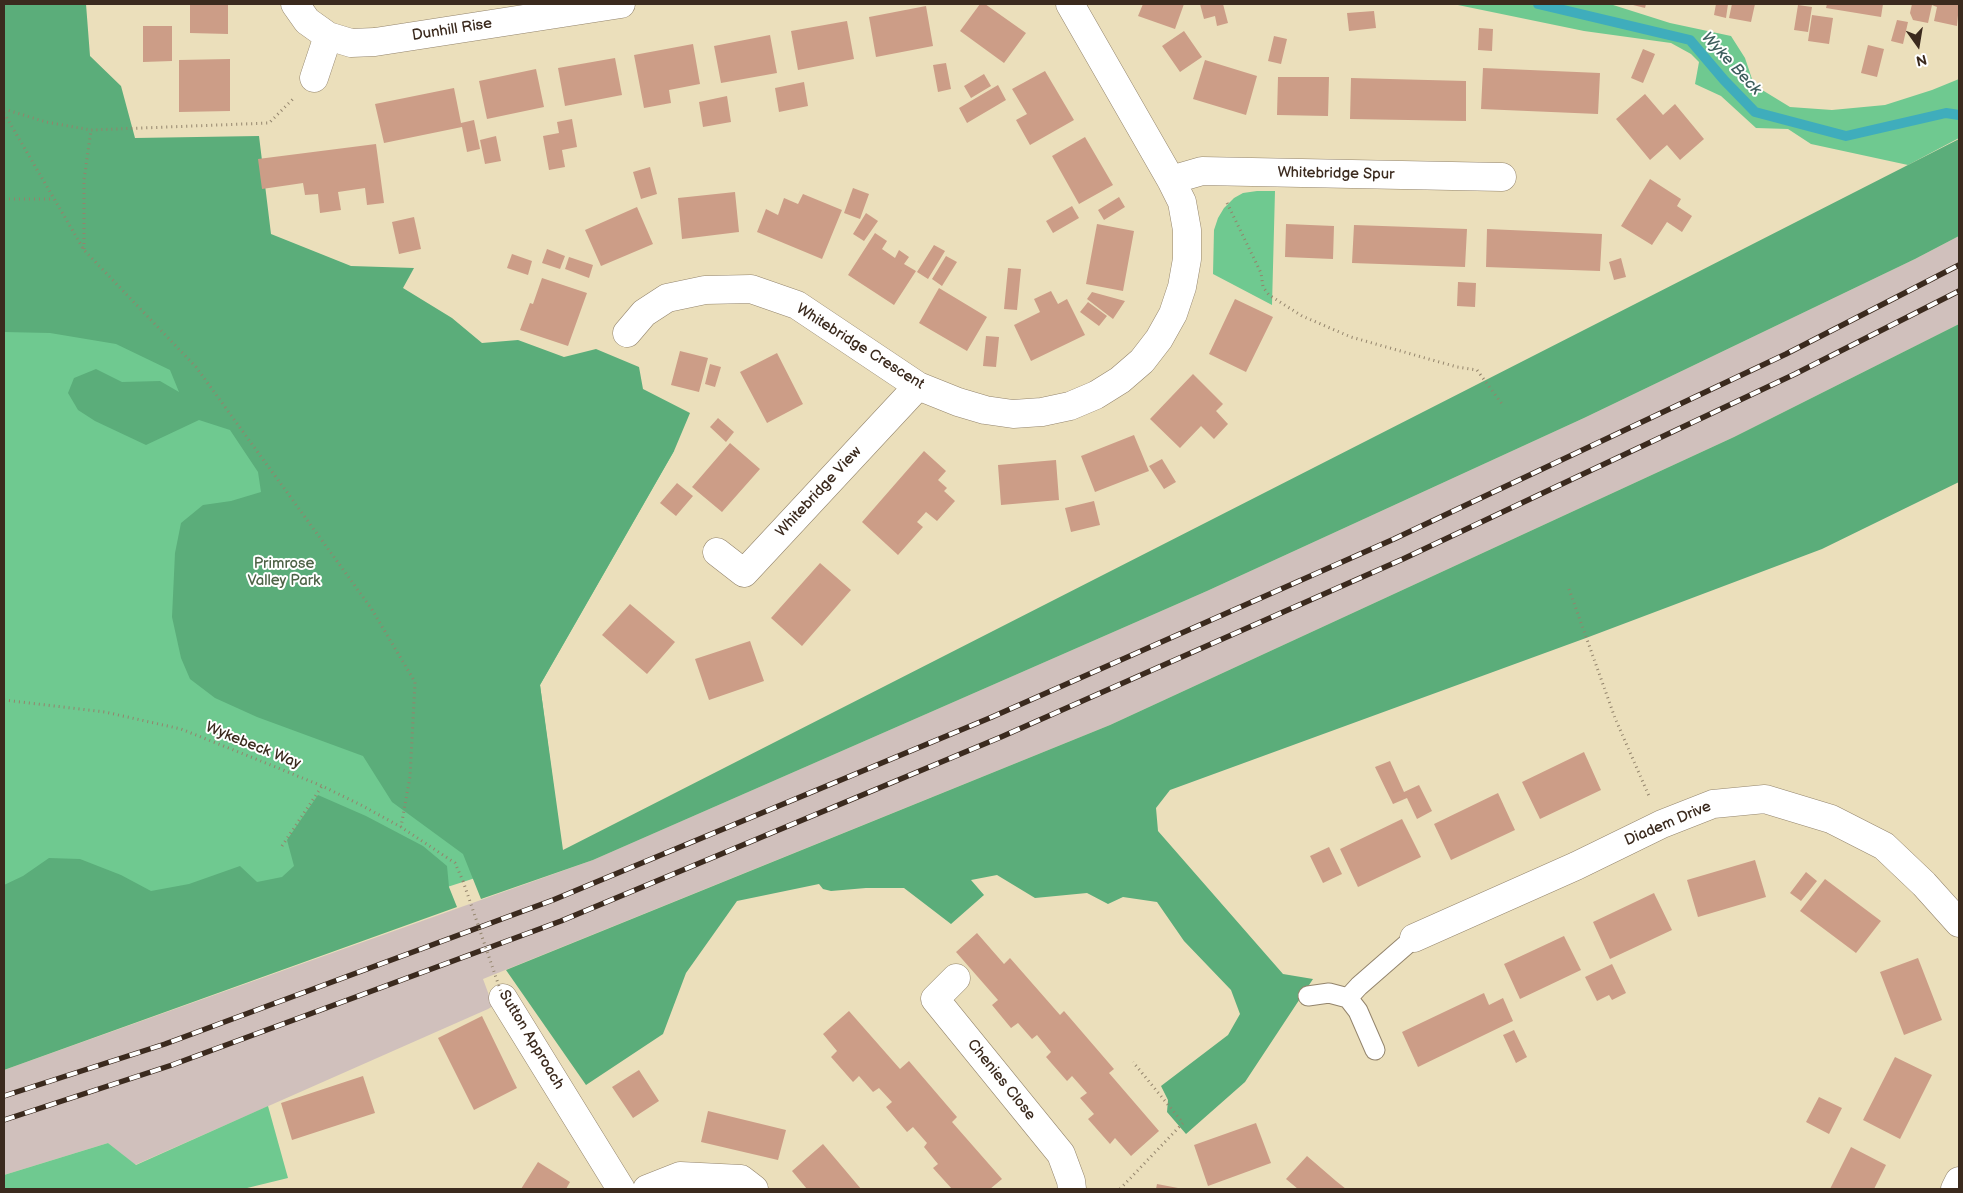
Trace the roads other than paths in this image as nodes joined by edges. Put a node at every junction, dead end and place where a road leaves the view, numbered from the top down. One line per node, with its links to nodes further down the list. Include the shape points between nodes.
1 (295, 4): 4 (street, via 307,20)
2 (621, 4): 4 (street, Dunhill Rise, via 375,42 351,43)
3 (1070, 4): 7 (street, Whitebridge Crescent)
4 (328, 36): 5 (street)
5 (314, 78)
6 (1502, 178): 7 (street, Whitebridge Spur, via 1202,171)
7 (1171, 180): 9 (street, Whitebridge Crescent, via 1182,202 1187,230 1187,259 1182,287 1173,314 1159,339 1142,361 1120,380 1070,406 1014,414 985,410)
8 (627, 333): 9 (street, Whitebridge Crescent, via 644,313 667,298 705,290 750,289 797,305)
9 (918, 386): 10 (street, Whitebridge View, via 744,573)
10 (717, 552)
11 (1959, 923): 12 (street, Diadem Drive, via 1884,846 1831,819 1765,799 1713,804 1662,824)
12 (1414, 938): 16 (lane)
13 (956, 978): 22 (street, Chenies Close, via 935,999 1061,1154)
14 (1308, 996): 16 (lane, via 1329,993)
15 (503, 998): 19 (street, Sutton Approach)
16 (1348, 998): 17 (lane, via 1358,1011)
17 (1376, 1050)
18 (1959, 1181): 23 (street)
19 (621, 1189)
20 (647, 1189): 21 (street, via 680,1176 741,1179)
21 (754, 1189)
22 (1072, 1189)
23 (1955, 1189)

